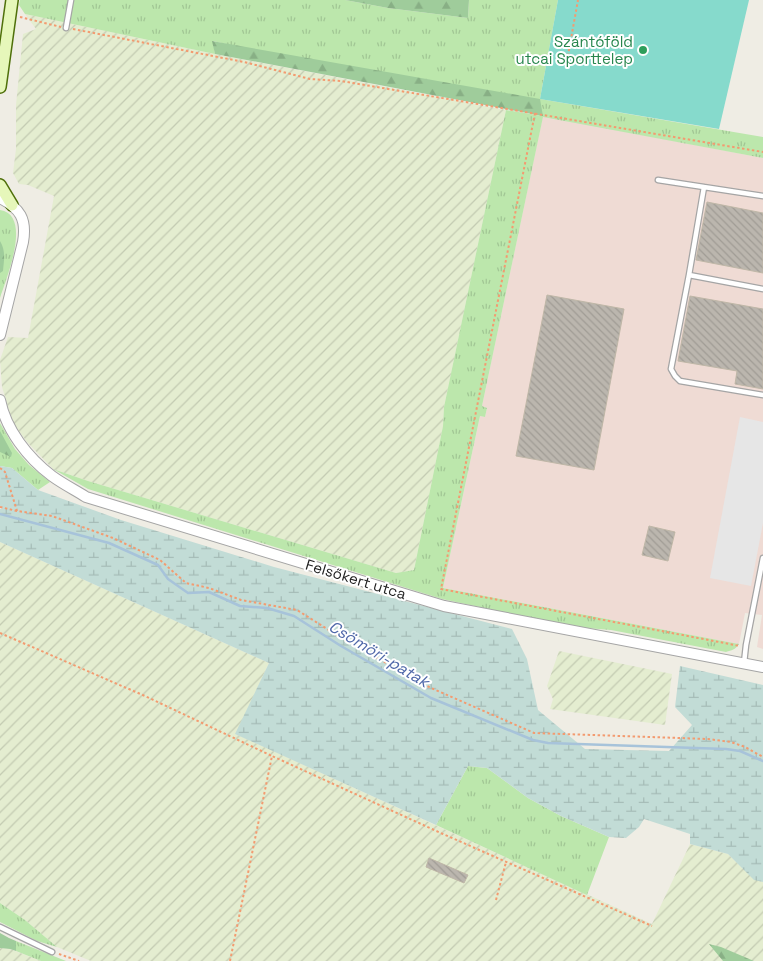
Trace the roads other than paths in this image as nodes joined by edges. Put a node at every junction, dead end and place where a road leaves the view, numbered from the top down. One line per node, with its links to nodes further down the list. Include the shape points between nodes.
1 (71, 0): 3 (lane)
2 (11, 4): 4 (main road)
3 (66, 28)
4 (0, 87)
5 (658, 180): 7 (lane)
6 (0, 185): 9 (main road)
7 (704, 187): 8 (lane); 10 (lane)
8 (763, 196)
9 (5, 202): 12 (street, via 23,218 24,234)
10 (689, 275): 11 (lane); 13 (lane, via 671,369 680,380)
11 (763, 289)
12 (0, 335)
13 (763, 395)
14 (0, 400): 17 (street, Felsőkert utca, via 10,428 37,464 86,497 444,606)
15 (763, 558): 16 (lane)
16 (760, 590): 17 (lane)
17 (744, 663): 18 (street, Felsőkert utca)
18 (763, 667)
19 (0, 927): 20 (lane)
20 (52, 952)

